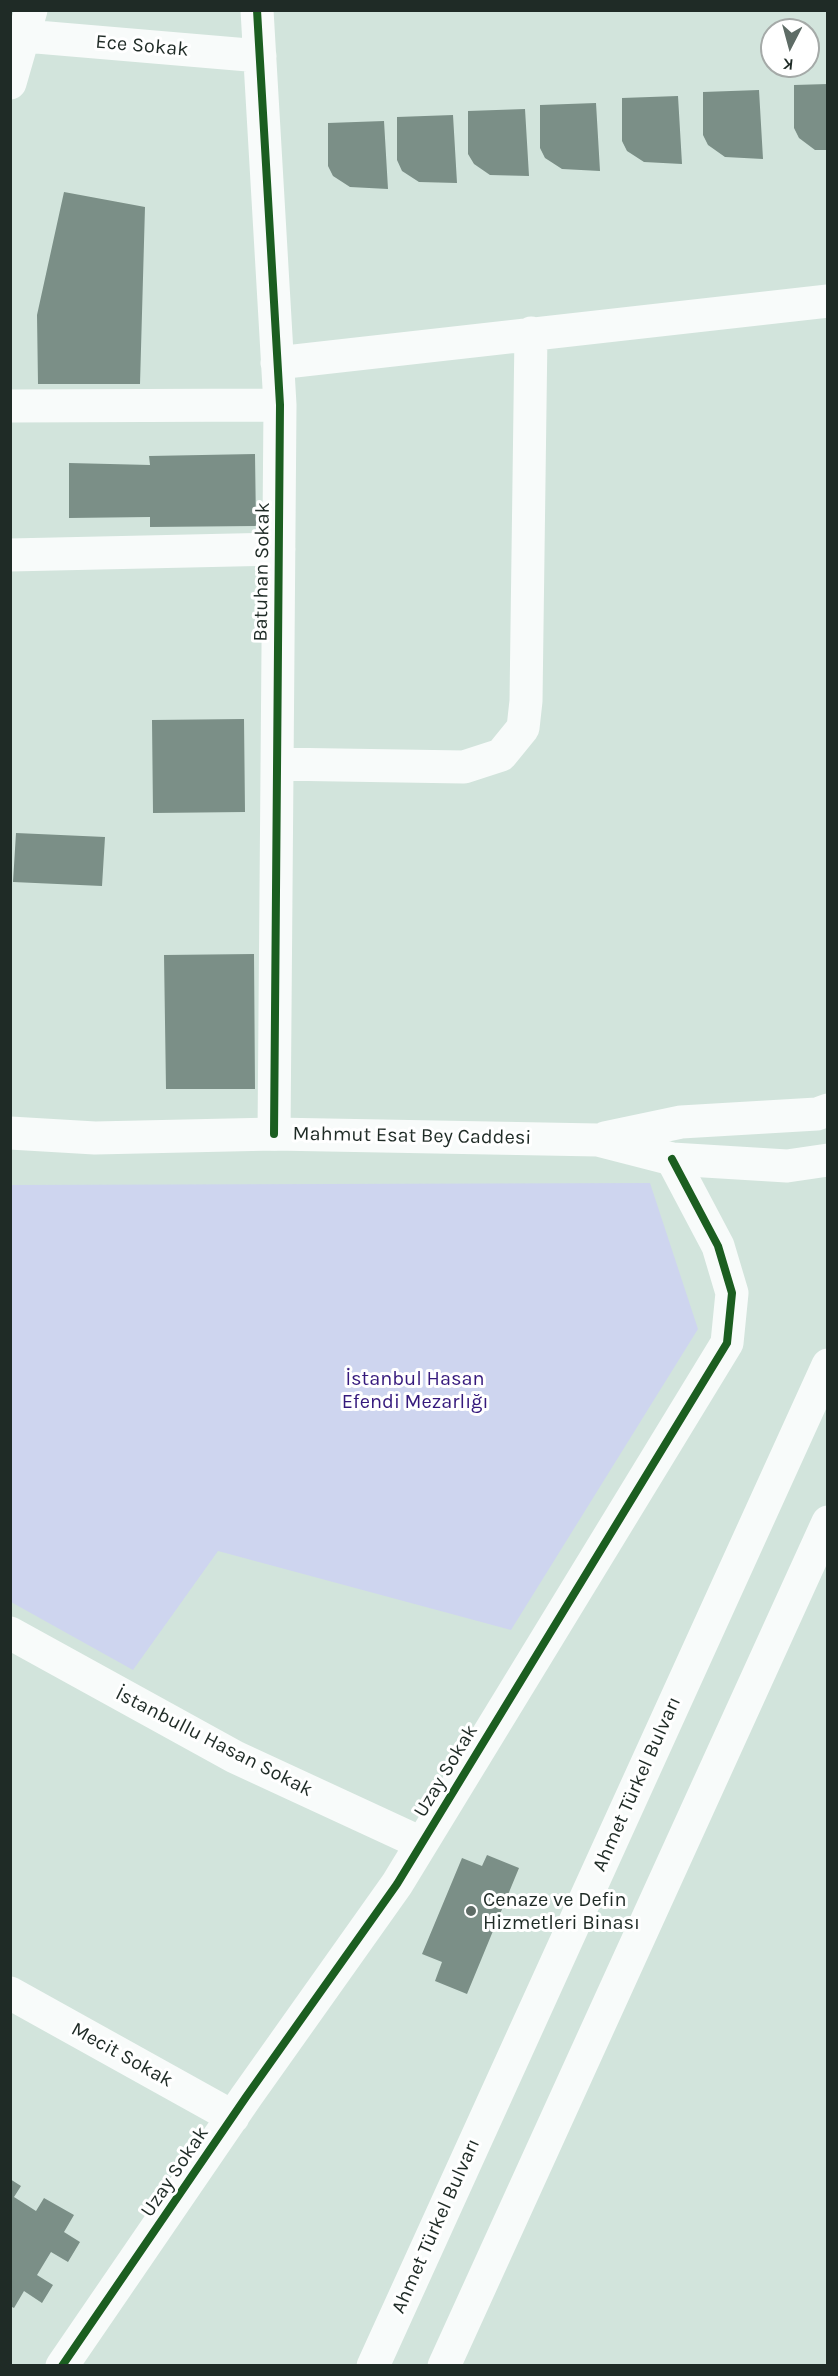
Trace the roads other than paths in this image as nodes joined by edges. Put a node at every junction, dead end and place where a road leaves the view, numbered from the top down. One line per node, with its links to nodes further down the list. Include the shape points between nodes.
1 (257, 10): 3 (street, Batuhan Sokak)
2 (28, 23): 3 (street, Ece Sokak); 4 (street)
3 (260, 56): 7 (street, Batuhan Sokak)
4 (10, 83)
5 (828, 301): 6 (street)
6 (531, 333): 7 (street); 12 (street, via 523,728 501,755 464,767)
7 (278, 363): 8 (street, Batuhan Sokak)
8 (280, 405): 9 (street); 10 (street, Batuhan Sokak)
9 (10, 406)
10 (279, 549): 11 (street); 12 (street, Batuhan Sokak)
11 (10, 555)
12 (277, 764): 15 (street, Batuhan Sokak)
13 (828, 1110): 16 (street, via 817,1114 681,1122)
14 (10, 1133): 15 (street, Mahmut Esat Bey Caddesi, via 94,1138)
15 (274, 1134): 16 (street, Mahmut Esat Bey Caddesi)
16 (598, 1140): 17 (street)
17 (672, 1159): 18 (street, via 787,1166); 22 (street, Uzay Sokak, via 718,1246 732,1293 727,1343)
18 (828, 1160)
19 (828, 1365): 26 (street, Ahmet Türkel Bulvarı)
20 (828, 1522): 27 (street)
21 (10, 1633): 22 (street, İstanbullu Hasan Sokak, via 235,1757)
22 (422, 1843): 24 (street, Uzay Sokak)
23 (10, 1993): 24 (street, Mecit Sokak)
24 (232, 2117): 25 (street, Uzay Sokak)
25 (62, 2366)
26 (373, 2366)
27 (444, 2366)

